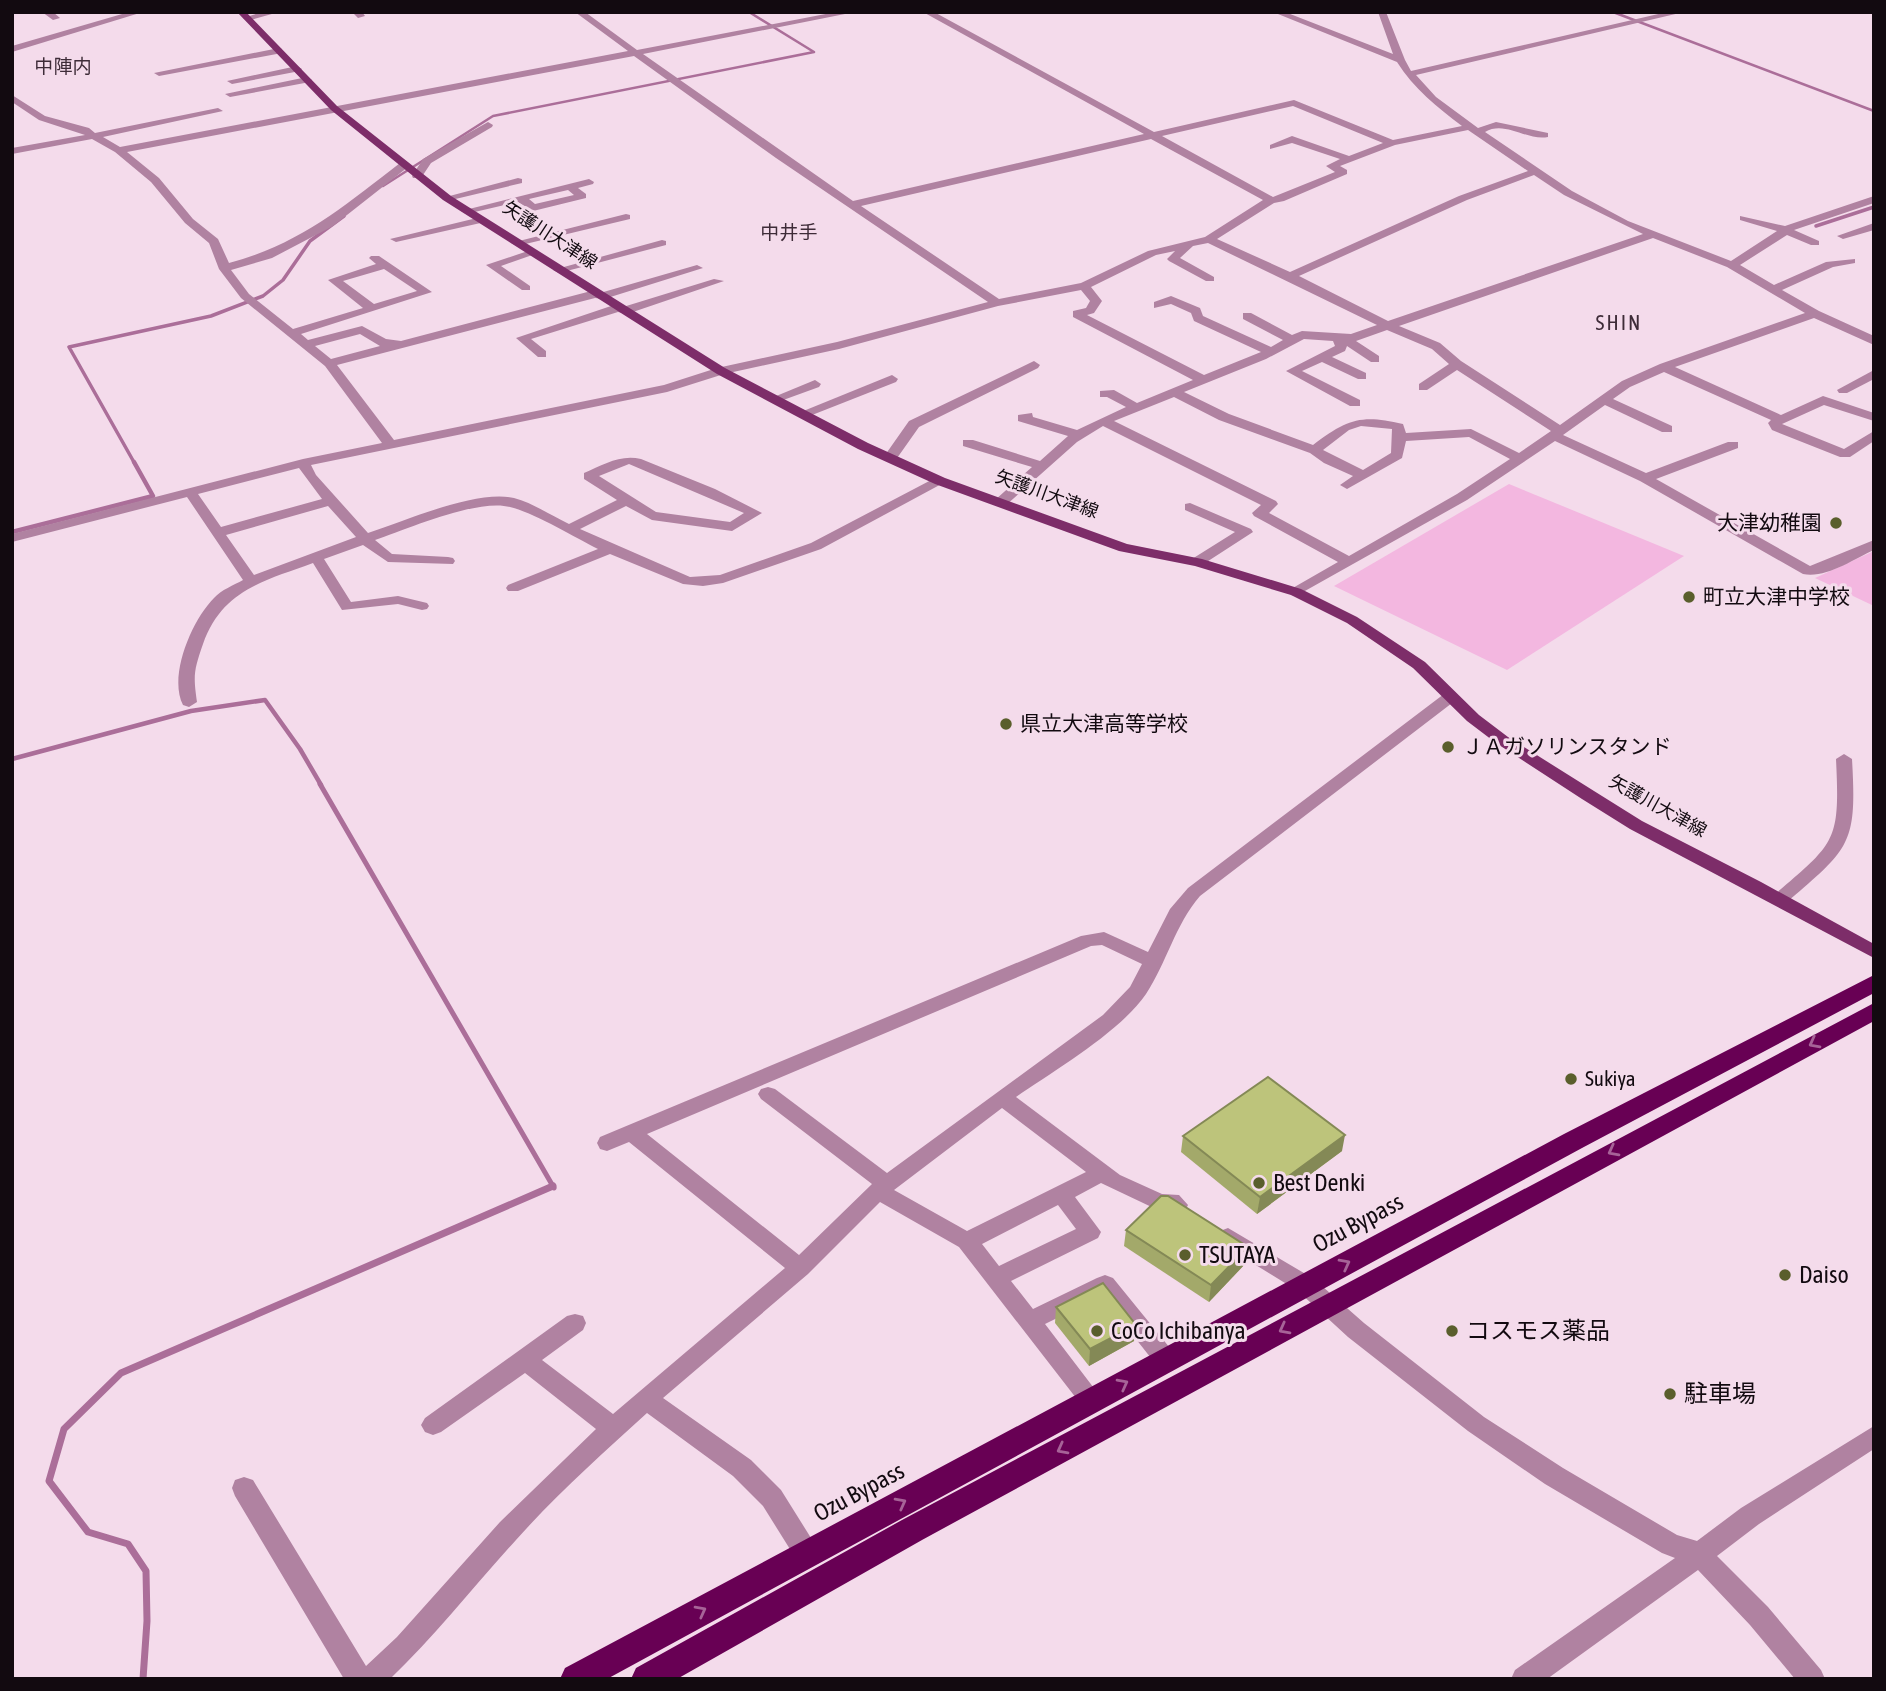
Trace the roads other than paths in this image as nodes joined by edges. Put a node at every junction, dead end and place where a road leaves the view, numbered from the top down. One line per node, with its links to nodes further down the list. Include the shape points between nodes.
1 (46, 12): 11 (street)
2 (139, 12): 12 (street)
3 (275, 12): 10 (street)
4 (579, 12): 14 (street)
5 (851, 12): 14 (street)
6 (927, 12): 27 (street)
7 (1277, 12): 15 (street)
8 (1382, 12): 15 (street)
9 (1680, 12): 18 (street)
10 (244, 15): 13 (main road, 矢護川大津線)
11 (56, 18)
12 (12, 49)
13 (279, 51): 16 (main road, 矢護川大津線); 17 (street)
14 (635, 52): 23 (street); 43 (street)
15 (1400, 60): 18 (street)
16 (296, 69): 19 (main road, 矢護川大津線); 20 (street)
17 (159, 74)
18 (1409, 75): 26 (street)
19 (307, 80): 21 (street); 23 (main road, 矢護川大津線)
20 (232, 81)
21 (230, 94)
22 (12, 98): 29 (street, via 42,118)
23 (334, 108): 32 (street); 35 (main road, 矢護川大津線)
24 (218, 111): 29 (street)
25 (488, 125): 37 (street, via 427,161)
26 (1474, 130): 28 (street, via 1505,124); 30 (street); 36 (street)
27 (1152, 135): 30 (street, via 1294,103); 42 (street); 43 (street)
28 (1544, 135)
29 (93, 136): 32 (street); 33 (street)
30 (1392, 144): 34 (street)
31 (1274, 146): 34 (street, via 1293,139)
32 (119, 150): 63 (street, via 214,241)
33 (12, 151)
34 (1346, 158): 42 (street, via 1331,166 1343,172)
35 (404, 165): 37 (main road, 矢護川大津線); 63 (street, via 329,224 268,256)
36 (1536, 171): 51 (street, via 1594,209); 66 (street, via 1463,198)
37 (418, 176): 40 (main road, 矢護川大津線)
38 (518, 181): 40 (street)
39 (589, 182): 44 (street, via 570,186 582,196 533,208 520,198)
40 (447, 198): 44 (main road, 矢護川大津線)
41 (1874, 199): 49 (street)
42 (1270, 200): 55 (street)
43 (854, 204): 73 (street)
44 (467, 211): 47 (main road, 矢護川大津線)
45 (626, 216): 56 (street)
46 (1744, 218): 49 (street)
47 (481, 220): 54 (street); 56 (main road, 矢護川大津線)
48 (1874, 226): 50 (street)
49 (1785, 230): 59 (street); 62 (street)
50 (1861, 230): 52 (street); 53 (street)
51 (1651, 235): 62 (street); 79 (street)
52 (1843, 236)
53 (1874, 236)
54 (396, 239)
55 (1209, 239): 58 (street); 66 (street)
56 (517, 243): 60 (main road, 矢護川大津線)
57 (662, 243): 65 (street)
58 (1190, 243): 67 (street, via 1173,259); 69 (street, via 1152,253)
59 (1815, 243)
60 (532, 253): 65 (main road, 矢護川大津線); 70 (street, via 492,265)
61 (1852, 261): 71 (street, via 1830,264)
62 (1731, 265): 71 (street)
63 (225, 268): 82 (street, via 245,296)
64 (697, 268): 72 (street)
65 (559, 270): 72 (main road, 矢護川大津線)
66 (1290, 276): 79 (street)
67 (1210, 279)
68 (718, 281): 76 (street)
69 (1084, 286): 73 (street); 100 (street, via 1096,301 1090,310 1077,314)
70 (526, 288)
71 (1773, 290): 77 (street)
72 (598, 295): 76 (main road, 矢護川大津線); 92 (street)
73 (997, 303): 96 (street)
74 (1158, 305): 88 (street, via 1171,300 1196,311 1198,318)
75 (371, 308): 75 (street, via 426,292 380,261 334,280); 82 (street)
76 (621, 309): 89 (street, via 522,338); 96 (main road, 矢護川大津線)
77 (1815, 314): 83 (street); 95 (street)
78 (1247, 316): 85 (street)
79 (1386, 325): 84 (street); 93 (street, via 1436,345)
80 (1874, 325): 83 (street)
81 (448, 331): 87 (street, via 394,344 362,330)
82 (292, 332): 87 (street)
83 (1857, 334): 86 (street)
84 (1342, 339): 85 (street, via 1311,334); 90 (street, via 1341,348); 91 (street)
85 (1292, 340): 88 (street)
86 (1874, 341)
87 (307, 344): 92 (street)
88 (1270, 351): 100 (street)
89 (542, 354)
90 (1322, 358): 98 (street); 108 (street, via 1292,371)
91 (1374, 359)
92 (329, 363): 121 (street)
93 (1457, 364): 102 (street); 116 (street)
94 (1034, 365): 124 (street, via 914,424)
95 (1664, 367): 106 (street); 113 (street)
96 (721, 371): 107 (main road, 矢護川大津線); 121 (street, via 667,388)
97 (1874, 374): 103 (street)
98 (1362, 376)
99 (892, 379): 110 (street)
100 (1203, 380): 104 (street)
101 (815, 384): 107 (street)
102 (1423, 387)
103 (1843, 390)
104 (1174, 392): 109 (street); 123 (street, via 1224,417)
105 (1105, 394): 109 (street)
106 (1603, 399): 115 (street); 116 (street)
107 (775, 400): 110 (main road, 矢護川大津線)
108 (1355, 403)
109 (1135, 407): 114 (street)
110 (802, 414): 124 (main road, 矢護川大津線)
111 (1027, 416): 117 (street, via 1023,418)
112 (1874, 417): 113 (street, via 1823,400)
113 (1781, 420): 118 (street, via 1775,423 1777,427 1845,454)
114 (1103, 421): 117 (street); 146 (street, via 1271,503 1259,513)
115 (1667, 429)
116 (1556, 432): 125 (street); 129 (street)
117 (1079, 435): 127 (street)
118 (1874, 435)
119 (1400, 437): 123 (street, via 1398,427 1367,419 1341,430); 125 (street, via 1471,433); 128 (street, via 1397,455)
120 (968, 443): 127 (street)
121 (390, 444): 126 (street)
122 (1732, 445): 129 (street)
123 (1315, 450): 128 (street)
124 (890, 458): 130 (main road, 矢護川大津線)
125 (1520, 460): 146 (street)
126 (303, 464): 132 (street); 134 (street)
127 (1043, 466): 135 (street)
128 (1363, 475): 131 (street)
129 (1645, 478): 141 (street, via 1808,570 1828,566)
130 (940, 481): 135 (main road, 矢護川大津線); 142 (street, via 816,546 723,579 688,581)
131 (1347, 485)
132 (190, 492): 138 (street); 139 (street)
133 (627, 500): 133 (street, via 589,477 630,459 643,461 755,513 732,527 652,516); 137 (street)
134 (331, 501): 138 (street); 140 (street)
135 (1000, 503): 145 (main road, 矢護川大津線, via 1124,548)
136 (1190, 507): 145 (street, via 1245,532)
137 (569, 529): 140 (street, via 501,501 462,508); 142 (street)
138 (217, 534): 147 (street)
139 (12, 538)
140 (365, 539): 143 (street); 144 (street, via 388,558)
141 (1874, 544)
142 (610, 549): 148 (street)
143 (316, 557): 147 (street); 151 (street)
144 (447, 561)
145 (1197, 562): 149 (main road, 矢護川大津線)
146 (1349, 562): 149 (street)
147 (251, 581): 154 (street, via 220,600 201,628 185,674)
148 (513, 588)
149 (1296, 592): 153 (main road, 矢護川大津線, via 1371,632 1419,665)
150 (422, 606): 151 (street, via 398,600)
151 (347, 607): 152 (street)
152 (358, 624)
153 (1450, 697): 156 (main road, 矢護川大津線, via 1502,740 1636,825); 158 (street, via 1194,892 1179,909)
154 (189, 702)
155 (1844, 759): 156 (street, via 1845,817 1833,850)
156 (1780, 899): 157 (main road, 矢護川大津線)
157 (1874, 951)
158 (1153, 962): 162 (street, via 1138,991 1110,1020); 163 (street, via 1104,938 1088,940)
159 (1874, 983): 173 (highway, Ozu Bypass, one-way to 159)
160 (1874, 1011): 174 (highway, one-way to 174)
161 (768, 1094): 166 (street)
162 (1002, 1097): 165 (street); 166 (street)
163 (631, 1133): 164 (street); 171 (street)
164 (607, 1143)
165 (1103, 1173): 167 (street); 168 (street)
166 (882, 1188): 170 (street); 171 (street)
167 (1061, 1194): 170 (street); 172 (street, via 1090,1232)
168 (1191, 1214)
169 (1212, 1227): 173 (street)
170 (967, 1241): 172 (street)
171 (800, 1268): 179 (street)
172 (996, 1278): 175 (street)
173 (1306, 1285): 174 (street); 178 (highway, Ozu Bypass)
174 (1328, 1305): 186 (street, via 1488,1432 1554,1476 1671,1545); 188 (highway, one-way to 188, via 912,1530)
175 (1030, 1321): 178 (street, via 1105,1284); 180 (street)
176 (575, 1323): 177 (street)
177 (525, 1360): 181 (street); 182 (street)
178 (1166, 1360): 180 (highway, Ozu Bypass, one-way to 178)
179 (646, 1399): 182 (street); 185 (street, via 742,1468 772,1498)
180 (1091, 1401): 185 (highway, Ozu Bypass, one-way to 180)
181 (433, 1425)
182 (614, 1429): 190 (street, via 509,1530)
183 (1874, 1436): 186 (street, via 1750,1516)
184 (244, 1488): 189 (street)
185 (807, 1554): 187 (highway, Ozu Bypass, one-way to 185)
186 (1702, 1554): 192 (street); 193 (street)
187 (653, 1637): 188 (main road); 191 (highway, Ozu Bypass)
188 (663, 1675)
189 (359, 1679)
190 (371, 1679)
191 (576, 1679)
192 (1524, 1679)
193 (1812, 1679)

